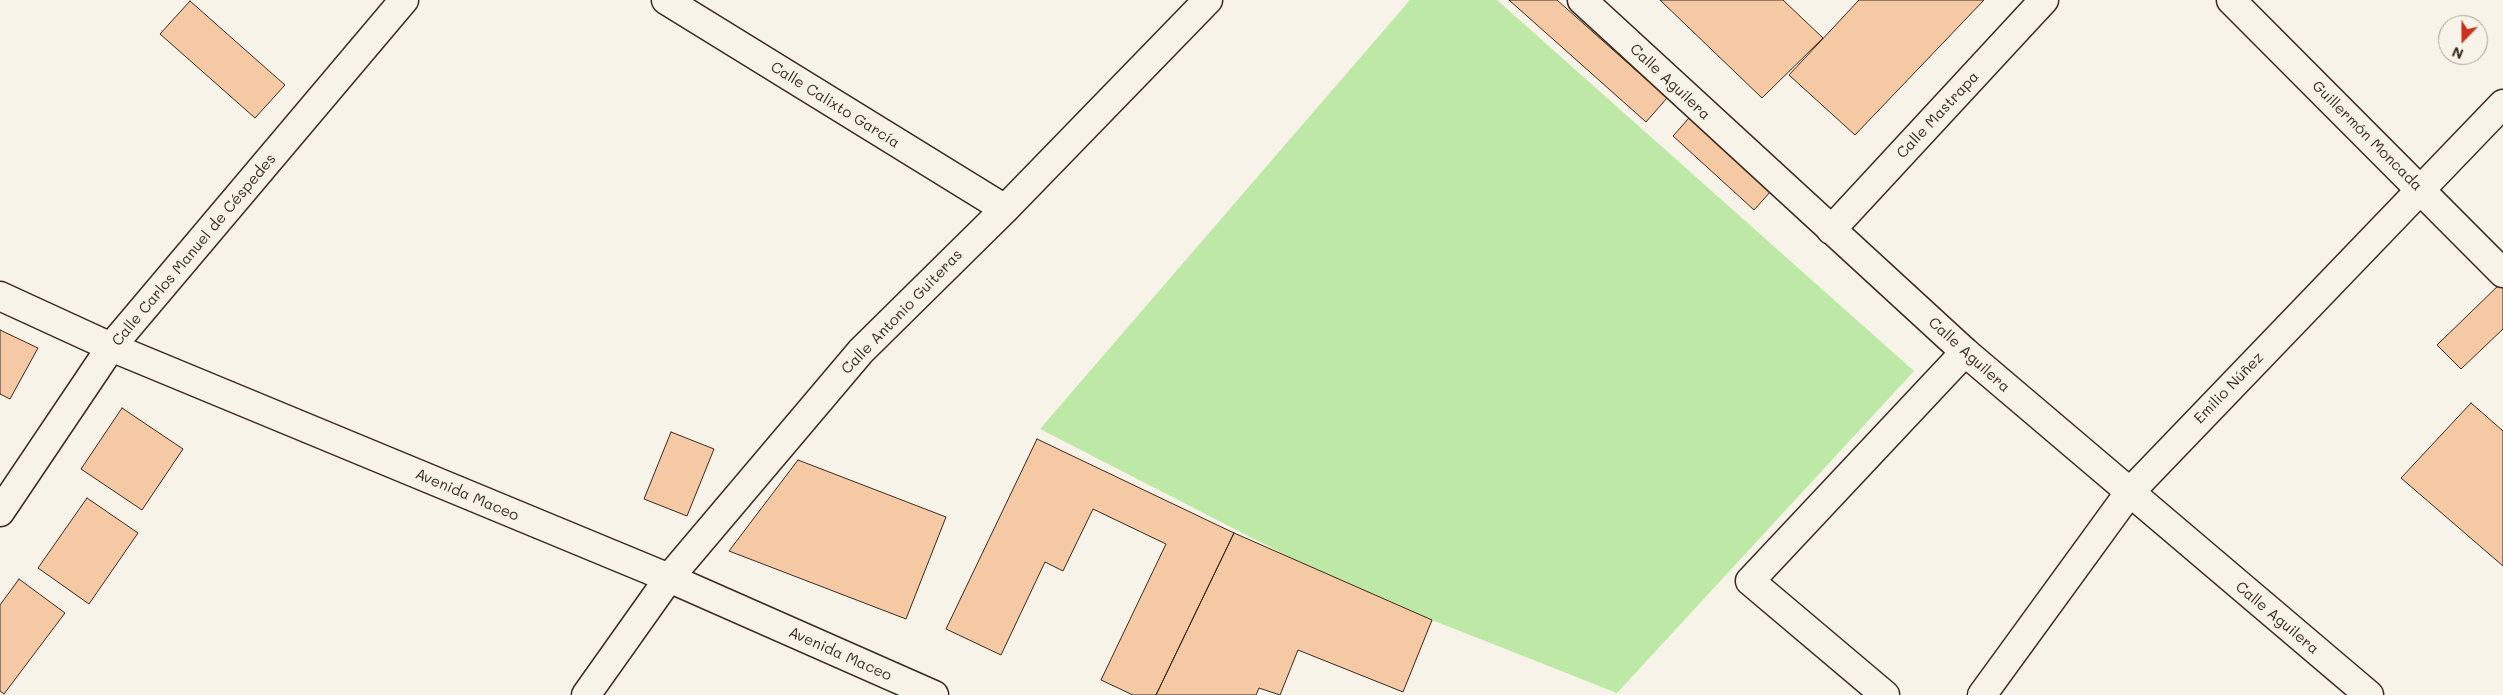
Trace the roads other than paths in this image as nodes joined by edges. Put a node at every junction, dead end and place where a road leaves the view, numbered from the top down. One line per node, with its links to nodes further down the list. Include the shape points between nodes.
1 (404, 0): 13 (street, Calle Carlos Manuel de Céspedes)
2 (666, 0): 9 (street, Calle Calixto García)
3 (1208, 0): 9 (street, Calle Antonio Guiteras)
4 (1582, 0): 10 (street, Calle Aguilera)
5 (2044, 0): 10 (street, Calle Mastrapa)
6 (2231, 0): 8 (street, Guillermón Moncada)
7 (2503, 104): 8 (street, Emilio Núñez)
8 (2420, 189): 11 (street, Guillermón Moncada); 15 (street, Emilio Núñez)
9 (1005, 209): 17 (street, Calle Antonio Guiteras, via 861,351)
10 (1831, 230): 14 (street, Calle Aguilera)
11 (2503, 273)
12 (0, 296): 13 (street, Avenida Maceo)
13 (111, 347): 16 (street, Calle Carlos Manuel de Céspedes); 17 (street, Avenida Maceo)
14 (1964, 352): 15 (street, Calle Aguilera); 20 (street, via 1750,581)
15 (2129, 493): 21 (street, Emilio Núñez); 22 (street, Calle Aguilera)
16 (0, 512)
17 (669, 578): 18 (street, Calle Antonio Guiteras); 19 (street, Avenida Maceo)
18 (586, 695)
19 (934, 695)
20 (1886, 695)
21 (1982, 695)
22 (2369, 695)

